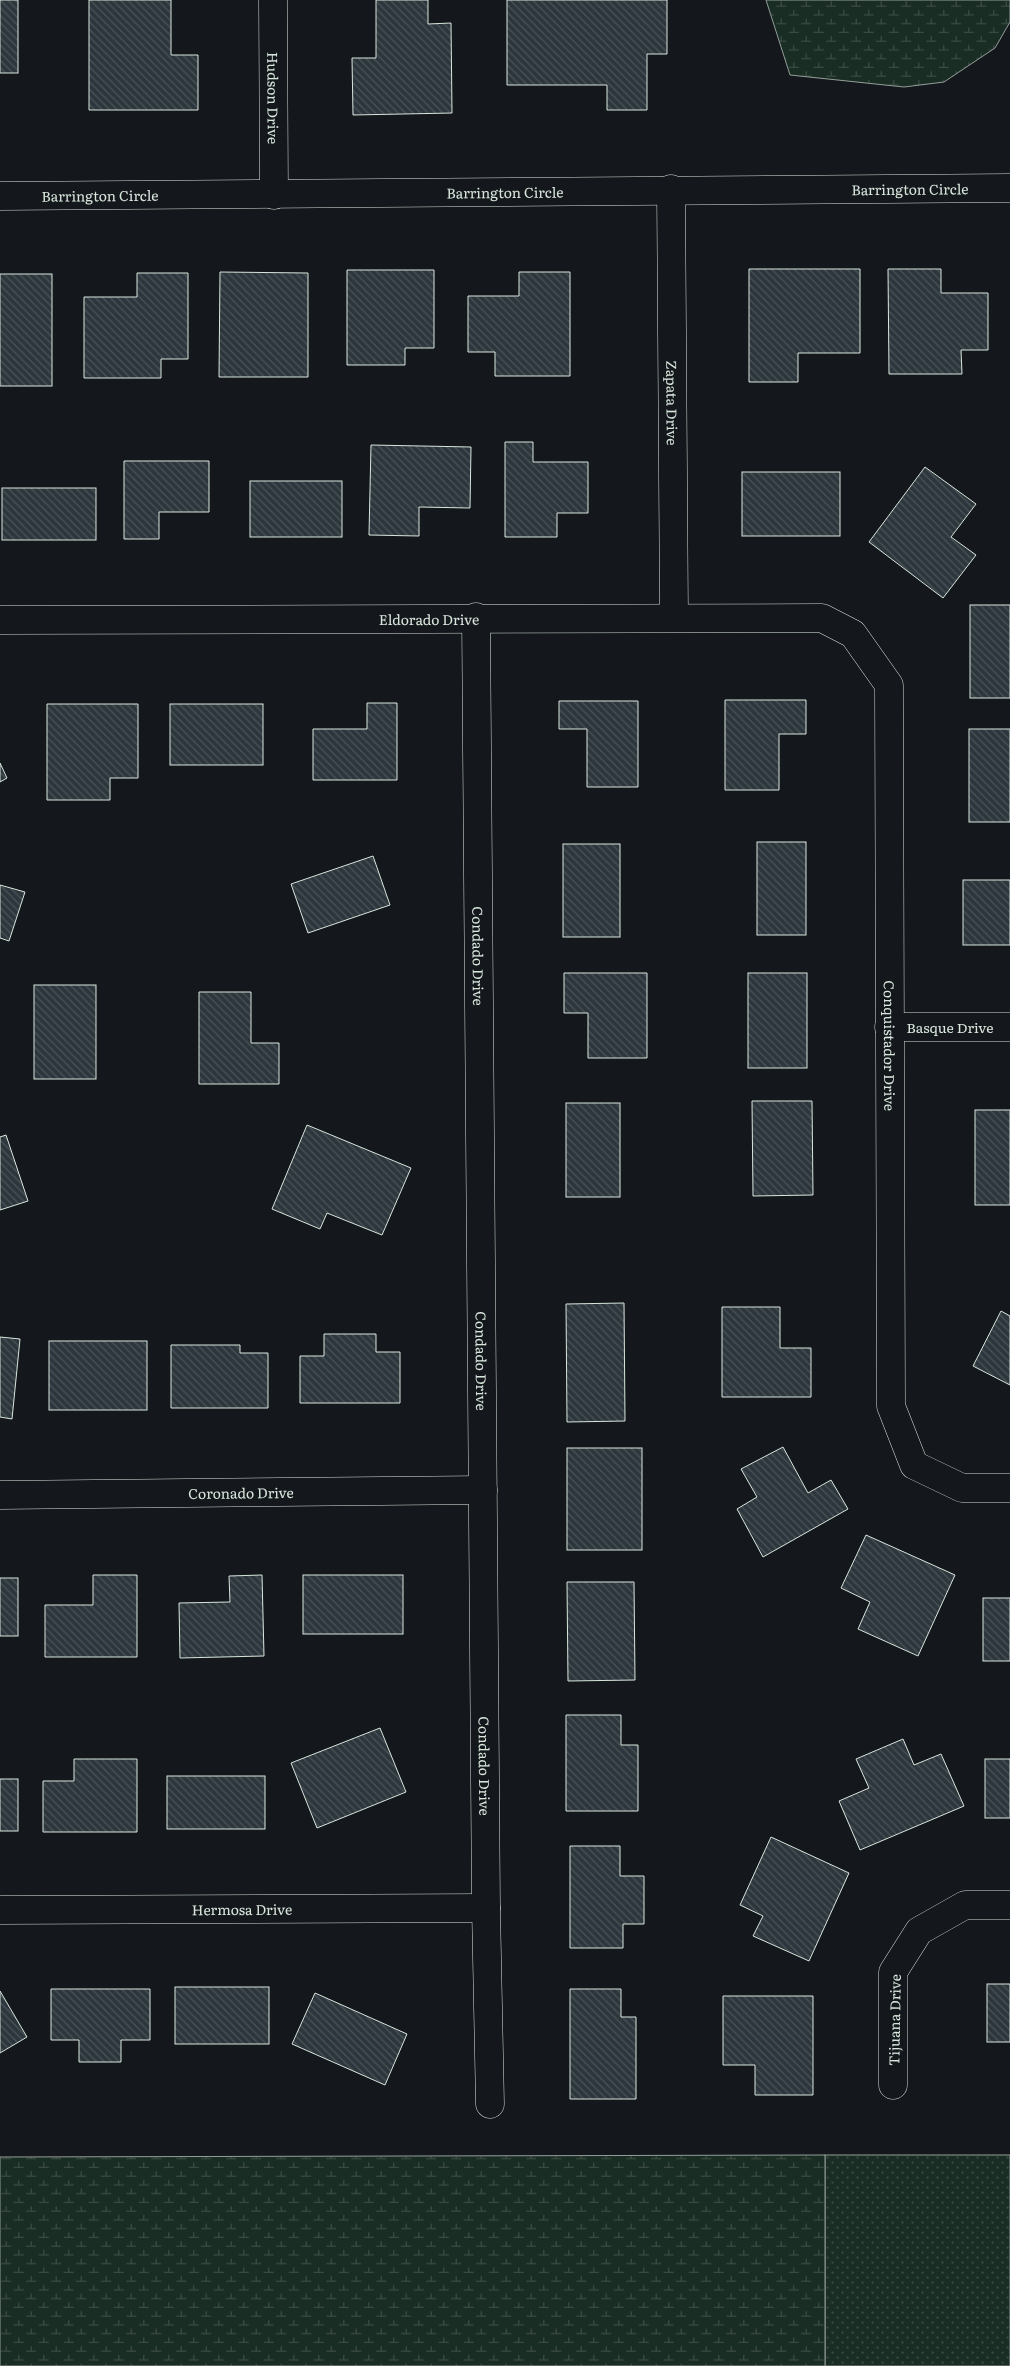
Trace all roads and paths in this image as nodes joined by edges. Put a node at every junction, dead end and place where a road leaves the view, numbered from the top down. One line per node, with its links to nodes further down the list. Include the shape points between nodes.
1 (273, 0): 4 (street, Hudson Drive)
2 (1010, 188): 3 (street, Barrington Circle)
3 (671, 189): 4 (street, Barrington Circle); 6 (street, Zapata Drive)
4 (274, 195): 5 (street, Barrington Circle)
5 (0, 196)
6 (674, 616): 7 (street, Eldorado Drive); 9 (street, Eldorado Drive, via 822,618)
7 (476, 617): 8 (street, Eldorado Drive); 13 (street, Condado Drive)
8 (0, 620)
9 (854, 634): 11 (street, Conquistador Drive, via 889,685)
10 (1010, 1026): 11 (street, Basque Drive)
11 (890, 1027): 12 (street, Conquistador Drive, via 890,1406 914,1465 962,1488)
12 (1010, 1488)
13 (483, 1490): 14 (street, Coronado Drive); 16 (street, Condado Drive)
14 (0, 1494)
15 (1010, 1905): 18 (street, Tijuana Drive, via 965,1905 919,1931 893,1972)
16 (486, 1908): 17 (street, Hermosa Drive); 19 (street, Condado Drive)
17 (0, 1910)
18 (893, 2086)
19 (490, 2104)

